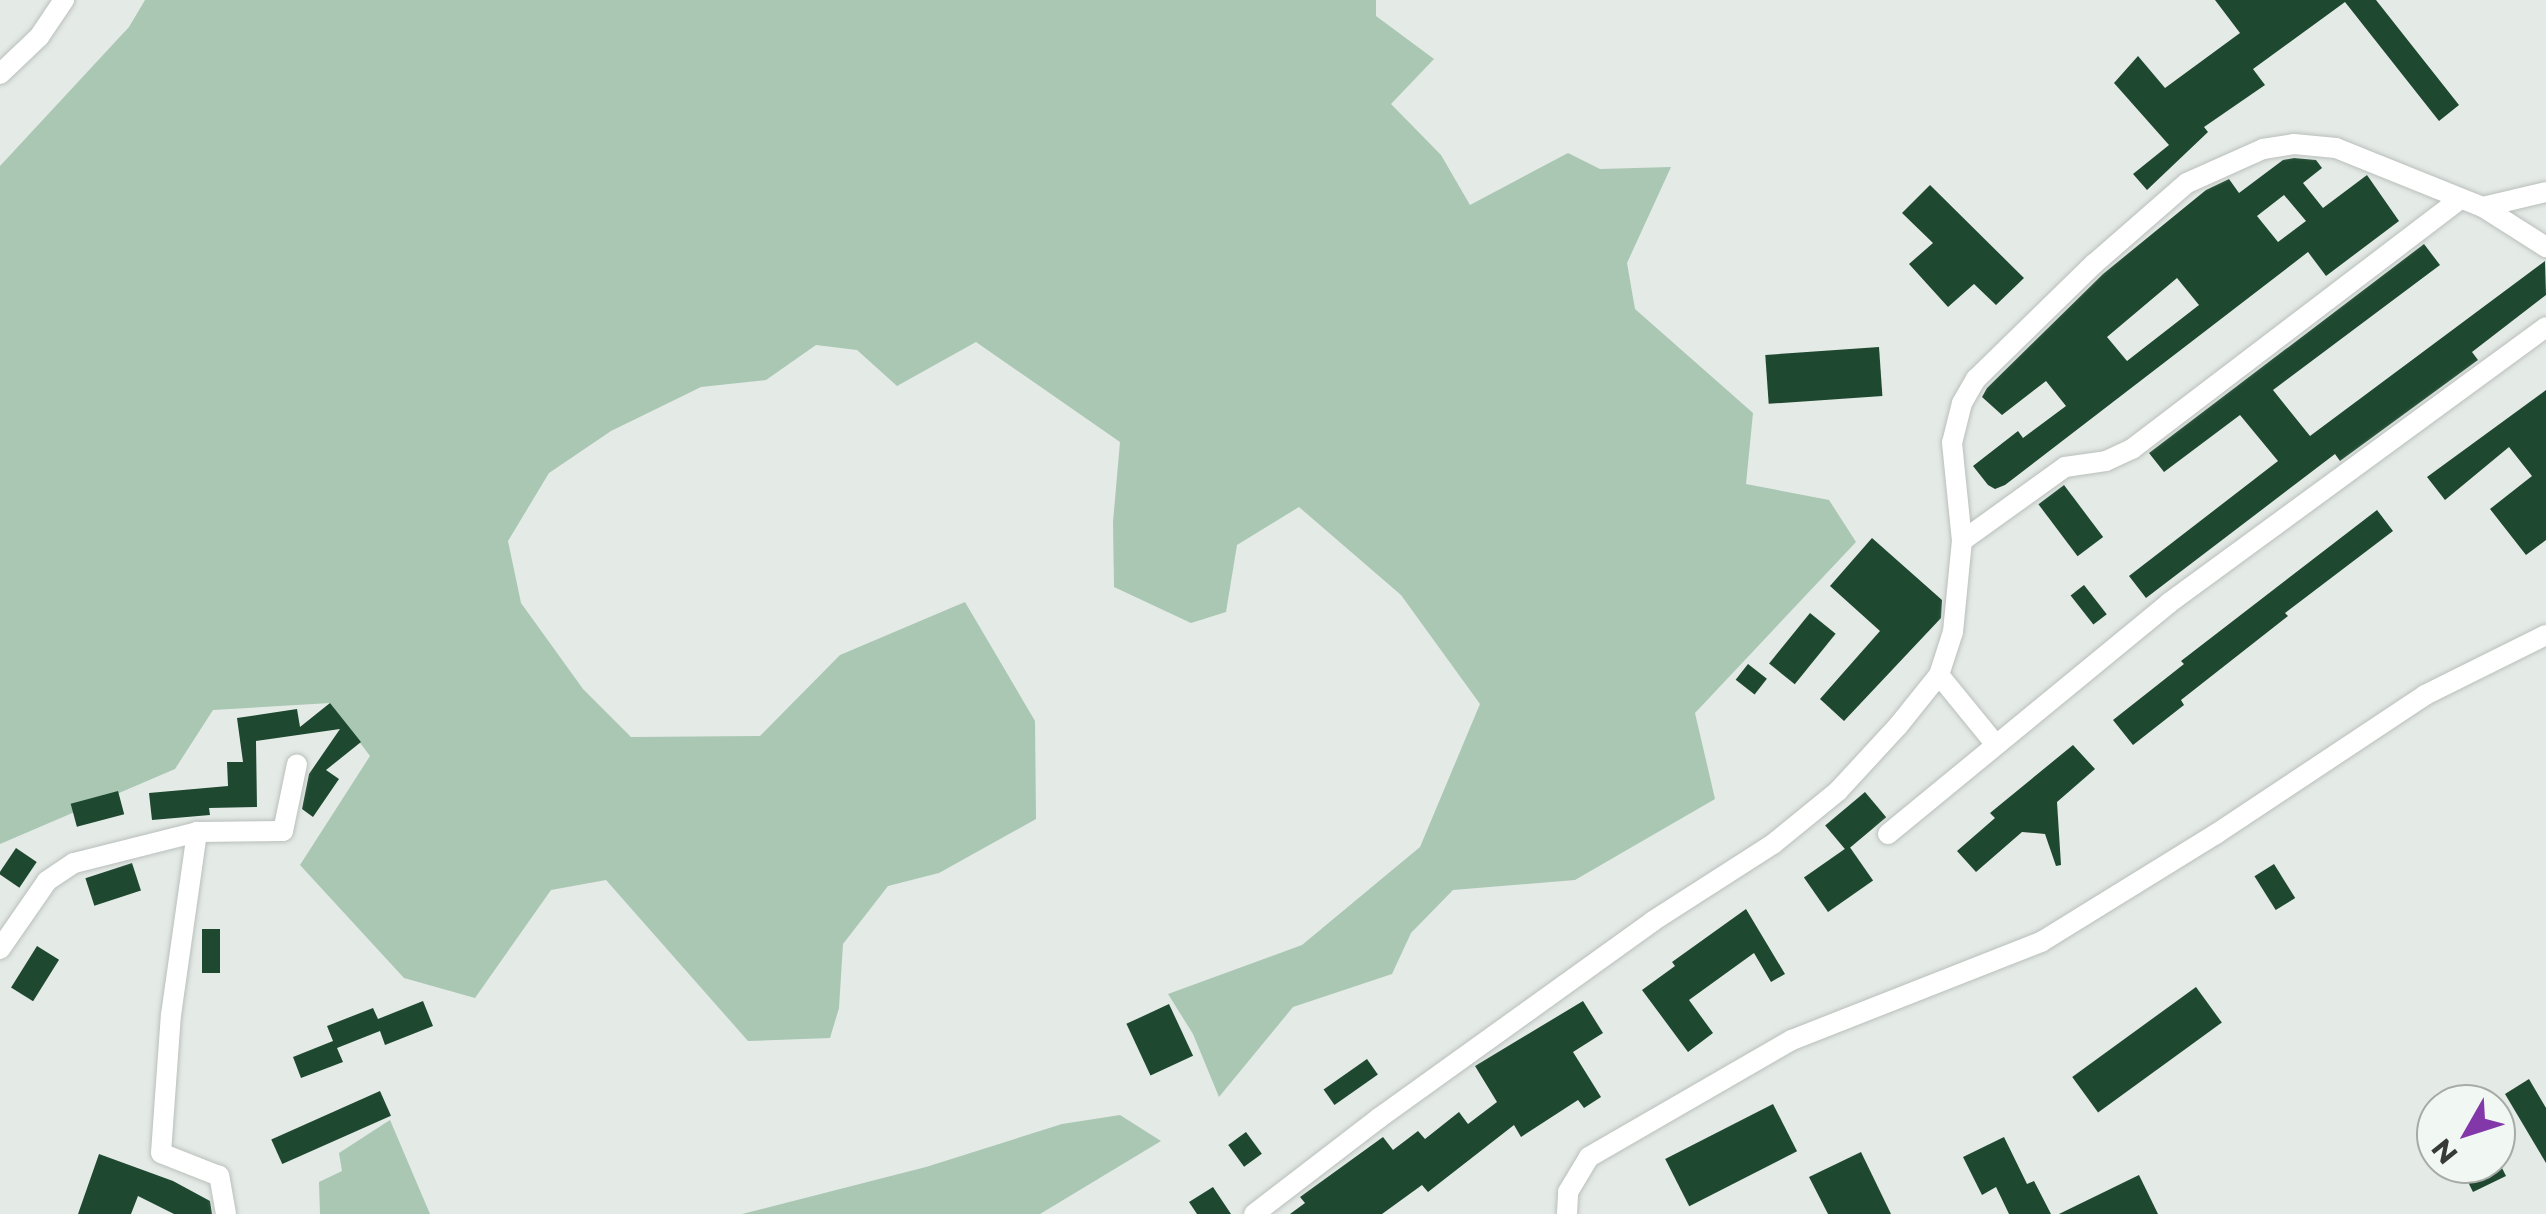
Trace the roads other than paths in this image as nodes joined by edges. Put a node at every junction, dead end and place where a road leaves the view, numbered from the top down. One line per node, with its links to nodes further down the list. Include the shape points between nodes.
1 (64, 0): 2 (street, via 39,37)
2 (0, 74)
3 (2546, 192): 5 (street)
4 (2460, 199): 5 (street); 8 (street, via 2132,449 2065,467); 8 (street, via 2336,148 2294,144 2263,149 2186,183 1976,380 1952,443)
5 (2483, 207): 6 (street)
6 (2546, 247)
7 (2546, 328): 11 (street, via 2168,603)
8 (1962, 541): 10 (street, via 1960,599)
9 (2546, 634): 18 (street, via 2425,696 2042,942 1792,1040 1589,1158 1568,1192)
10 (1939, 675): 11 (street); 17 (street, via 1838,791 1773,844 1637,933)
11 (1996, 746): 14 (street)
12 (296, 764): 13 (street, via 283,831)
13 (196, 832): 15 (street, via 74,863 48,881); 16 (street, via 171,1015 161,1153 220,1176)
14 (1888, 834)
15 (0, 949)
16 (226, 1214)
17 (1254, 1214)
18 (1567, 1214)

